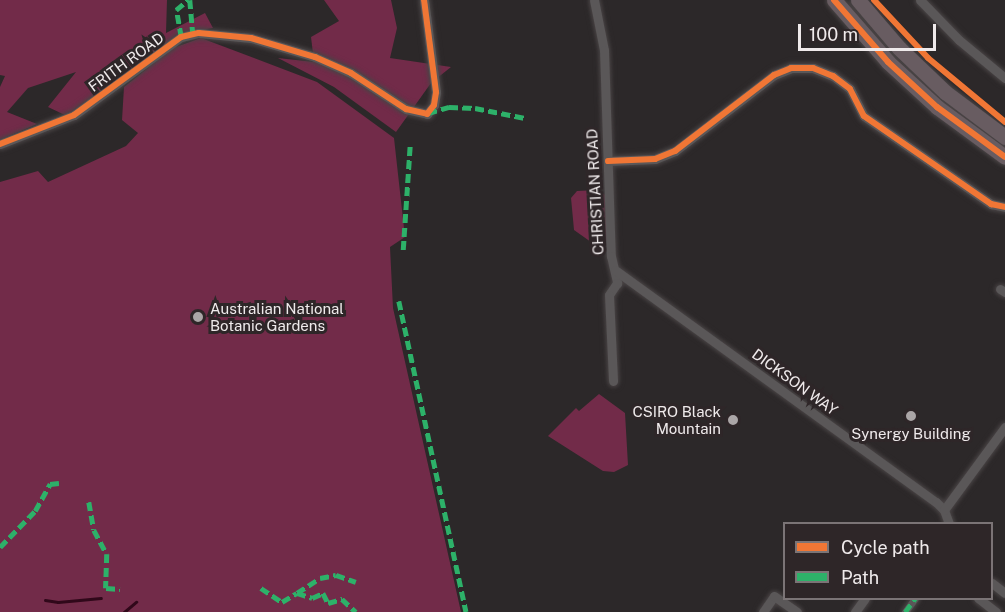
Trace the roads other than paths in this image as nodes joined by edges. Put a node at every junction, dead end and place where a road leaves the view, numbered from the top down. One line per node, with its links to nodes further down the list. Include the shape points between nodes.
1 (424, 0): 8 (street, FRITH ROAD, via 436,92 434,105 427,114 406,109 351,73 315,57 251,38 199,33 181,37 74,115)
2 (594, 0): 10 (street, CHRISTIAN ROAD, via 604,50)
3 (834, 0): 9 (main road, via 888,62 937,107)
4 (858, 0): 7 (main road, via 899,48 945,92)
5 (920, 0): 6 (street, via 959,40)
6 (1005, 78)
7 (1005, 137)
8 (0, 144)
9 (1005, 157)
10 (608, 161): 11 (street, via 655,159 675,151 774,75 791,68 813,68 850,89 864,116 991,204); 12 (street, CHRISTIAN ROAD, via 611,256)
11 (1005, 207)
12 (615, 270): 13 (street, CHRISTIAN ROAD, via 617,283 609,295); 15 (street, DICKSON WAY)
13 (613, 381)
14 (1005, 426): 15 (street)
15 (944, 510): 16 (street)
16 (948, 522)
17 (993, 584): 18 (street)
18 (1005, 593)
19 (981, 600): 22 (street)
20 (763, 612): 21 (street, via 774,596)
21 (797, 612)
22 (996, 612)

